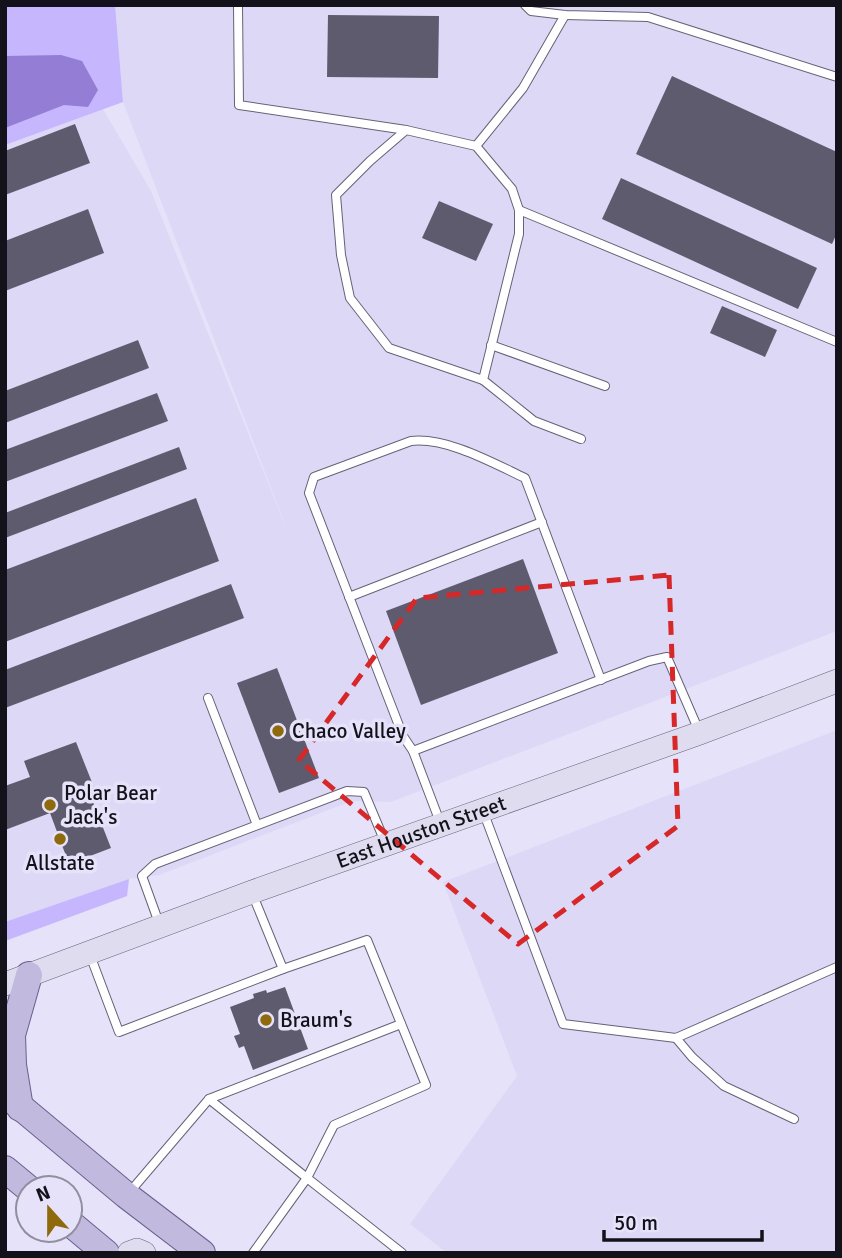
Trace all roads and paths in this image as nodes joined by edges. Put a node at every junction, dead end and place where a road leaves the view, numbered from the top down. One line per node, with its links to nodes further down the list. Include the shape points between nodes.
1 (238, 5): 5 (lane, via 239,105)
2 (525, 5): 3 (lane, via 531,11)
3 (565, 15): 4 (lane, via 649,17); 6 (lane, via 523,88)
4 (837, 77)
5 (407, 130): 6 (lane); 10 (lane, via 336,195 350,298 389,348)
6 (476, 146): 7 (lane, via 512,189)
7 (519, 210): 8 (lane); 9 (lane, via 519,234)
8 (837, 342)
9 (491, 345): 10 (lane); 11 (lane)
10 (483, 380): 12 (lane, via 534,421)
11 (605, 386)
12 (581, 439)
13 (542, 522): 14 (lane); 14 (lane, via 525,478 426,439 314,477 309,493); 15 (lane)
14 (349, 597): 19 (lane, via 402,736)
15 (601, 680): 18 (lane, via 667,657); 19 (lane)
16 (837, 681): 18 (street, East Houston Street)
17 (208, 698): 21 (lane)
18 (700, 733): 20 (street, East Houston Street)
19 (413, 751): 22 (lane)
20 (483, 811): 22 (street, East Houston Street); 31 (lane, via 563,1024)
21 (257, 825): 23 (lane, via 347,791 364,793); 25 (lane, via 155,863 142,876)
22 (441, 826): 23 (street, East Houston Street)
23 (387, 845): 24 (street, East Houston Street)
24 (252, 892): 25 (street, East Houston Street); 28 (lane)
25 (160, 926): 26 (street, East Houston Street)
26 (90, 954): 28 (lane, via 119,1032); 29 (street, East Houston Street)
27 (837, 967): 31 (lane)
28 (282, 969): 30 (lane, via 367,940)
29 (17, 979): 33 (main road)
30 (401, 1024): 32 (lane); 35 (lane, via 426,1086 334,1125)
31 (676, 1038): 34 (lane, via 724,1086)
32 (209, 1099): 35 (lane); 36 (lane)
33 (12, 1101): 36 (main road)
34 (794, 1119)
35 (307, 1178): 42 (lane); 43 (lane)
36 (127, 1195): 41 (main road)
37 (84, 1235): 38 (main road)
38 (106, 1253)
39 (129, 1253): 40 (street)
40 (144, 1253)
41 (202, 1253)
42 (253, 1253)
43 (402, 1253)

